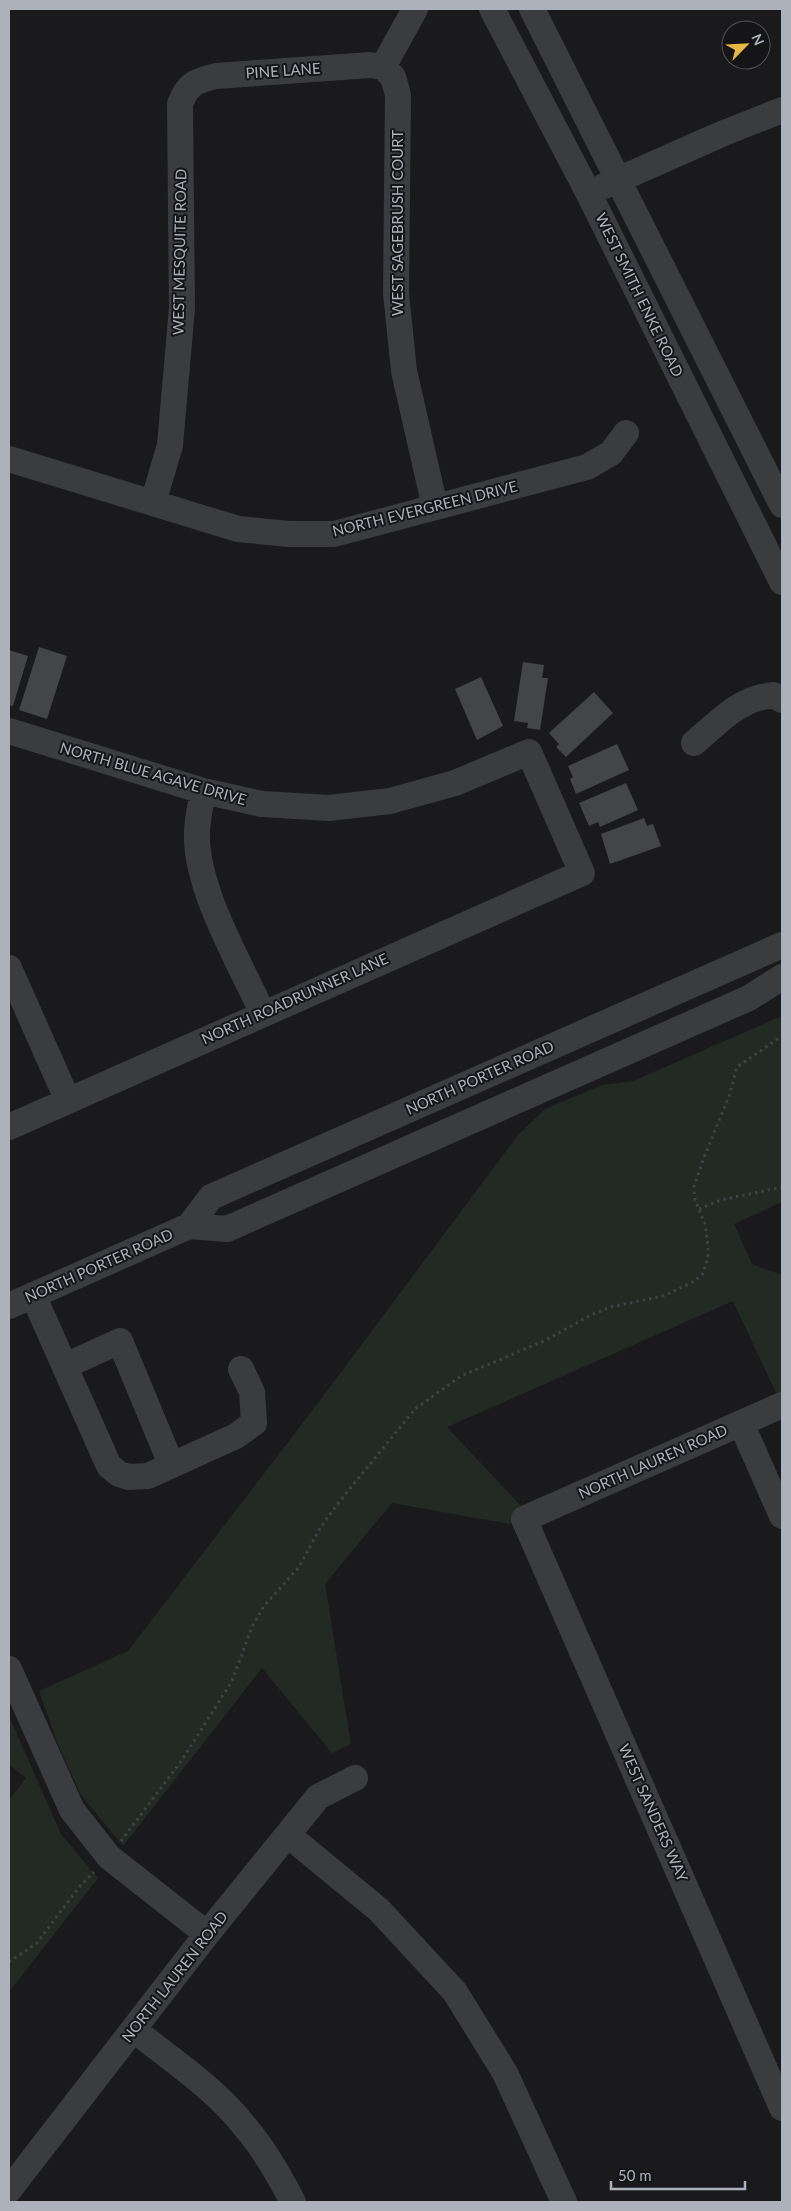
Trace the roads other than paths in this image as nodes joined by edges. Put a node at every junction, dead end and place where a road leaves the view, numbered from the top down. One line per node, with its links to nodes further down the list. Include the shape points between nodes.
1 (415, 9): 4 (street)
2 (492, 9): 8 (street, WEST SMITH ENKE ROAD)
3 (532, 9): 7 (street)
4 (383, 67): 5 (street, PINE LANE, via 370,65 216,76 198,81); 13 (street, WEST SAGEBRUSH COURT, via 393,77 398,94 396,292 404,371)
5 (186, 89): 11 (street, WEST MESQUITE ROAD, via 180,104 182,308 170,445)
6 (782, 110): 7 (street)
7 (618, 179): 8 (street); 12 (street)
8 (589, 194): 14 (street, WEST SMITH ENKE ROAD)
9 (626, 433): 13 (street, NORTH EVERGREEN DRIVE, via 611,453 587,467)
10 (9, 459): 11 (street, NORTH EVERGREEN DRIVE)
11 (153, 503): 13 (street, NORTH EVERGREEN DRIVE, via 238,529 289,534 334,534)
12 (782, 505)
13 (435, 507)
14 (782, 582)
15 (782, 700): 17 (street, via 774,695 756,696 737,707)
16 (9, 731): 18 (street, NORTH BLUE AGAVE DRIVE)
17 (694, 743)
18 (203, 791): 19 (street, NORTH BLUE AGAVE DRIVE, via 262,804 329,808 390,801 455,784 529,752); 23 (street, via 197,833 200,866 213,905)
19 (582, 873): 23 (street, NORTH ROADRUNNER LANE)
20 (782, 945): 26 (street, NORTH PORTER ROAD, via 211,1197)
21 (9, 968): 24 (street)
22 (782, 977): 26 (street, NORTH PORTER ROAD, via 749,998 227,1229)
23 (262, 1014): 24 (street, NORTH ROADRUNNER LANE)
24 (68, 1101): 25 (street, NORTH ROADRUNNER LANE)
25 (9, 1127)
26 (189, 1226): 27 (street, NORTH PORTER ROAD)
27 (33, 1295): 28 (street, NORTH PORTER ROAD); 29 (street)
28 (9, 1306)
29 (65, 1366): 33 (street, via 110,1466 119,1474 148,1476); 33 (street, via 120,1342)
30 (241, 1369): 33 (street, via 252,1392 254,1423 236,1436)
31 (782, 1405): 32 (street, NORTH LAUREN ROAD)
32 (741, 1423): 34 (street); 35 (street, NORTH LAUREN ROAD)
33 (171, 1464)
34 (782, 1516)
35 (524, 1519): 41 (street, WEST SANDERS WAY)
36 (9, 1670): 39 (street, via 72,1810 109,1857)
37 (355, 1778): 38 (street, NORTH LAUREN ROAD, via 318,1797)
38 (288, 1835): 39 (street, NORTH LAUREN ROAD); 44 (street, via 379,1910 455,1992 505,2073)
39 (207, 1934): 40 (street, NORTH LAUREN ROAD)
40 (134, 2030): 42 (street, NORTH LAUREN ROAD); 43 (street, via 213,2094 246,2127)
41 (782, 2108)
42 (9, 2190)
43 (293, 2202)
44 (564, 2202)

